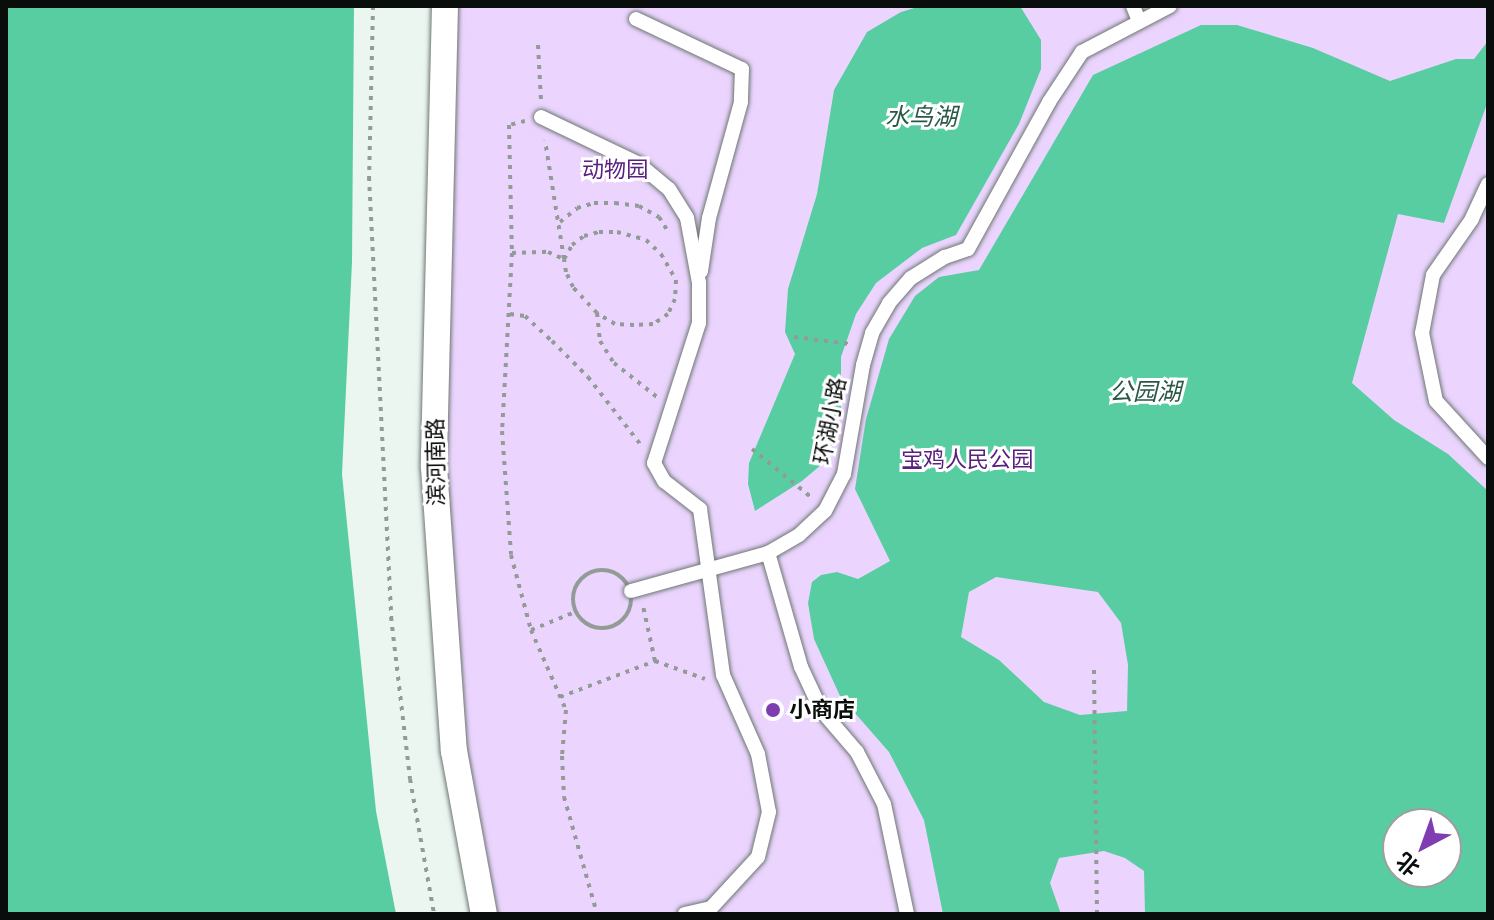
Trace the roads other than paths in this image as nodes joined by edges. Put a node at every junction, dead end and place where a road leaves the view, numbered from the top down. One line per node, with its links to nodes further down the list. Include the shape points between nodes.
1 (445, 6): 13 (street, 滨河南路, via 434,467 454,751)
2 (1133, 6): 5 (lane)
3 (1170, 6): 5 (lane, 环湖小路)
4 (636, 19): 8 (lane, via 742,69 741,102 709,218)
5 (1139, 21): 10 (lane, 环湖小路, via 1082,52 968,249 911,278 889,303 868,346 844,474 825,511)
6 (541, 117): 8 (lane, via 639,164 669,189 687,218)
7 (1488, 184): 9 (lane, via 1472,219 1433,275 1422,333 1436,401)
8 (699, 283): 11 (lane, via 699,323 654,463 664,481 700,509)
9 (1488, 458)
10 (768, 553): 11 (lane, 环湖小路); 15 (lane, via 821,710 857,752 884,804)
11 (710, 569): 12 (lane, 环湖小路); 14 (lane, via 723,675 758,754 769,812 758,857 711,908)
12 (635, 589)
13 (484, 914)
14 (685, 914)
15 (907, 914)

